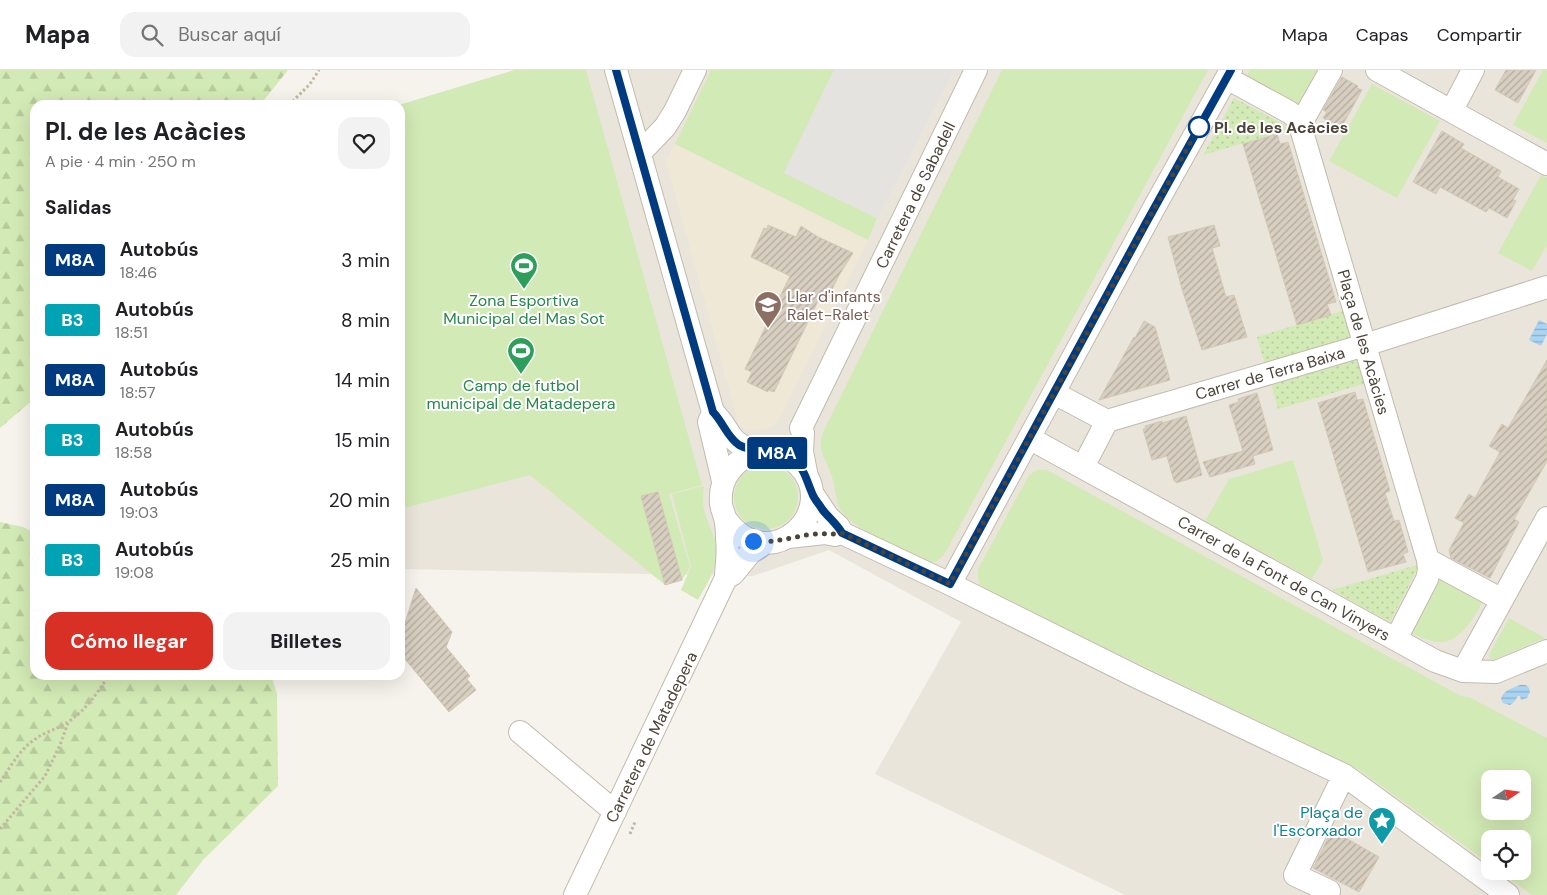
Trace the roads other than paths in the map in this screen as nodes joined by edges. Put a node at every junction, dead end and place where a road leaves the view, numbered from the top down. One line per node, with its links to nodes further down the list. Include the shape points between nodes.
1 (616, 70): 10 (street)
2 (695, 70): 10 (street, via 665,127)
3 (976, 70): 17 (street, Carretera de Sabadell)
4 (1331, 70): 9 (street)
5 (1377, 70): 8 (street)
6 (1474, 70): 8 (street)
7 (1229, 74): 9 (street, via 1289,112); 14 (street)
8 (1452, 110): 11 (street)
9 (1300, 125): 13 (street, Plaça de les Acàcies)
10 (640, 153): 15 (street)
11 (1547, 164)
12 (1547, 288): 13 (street, Carrer de Terra Baixa)
13 (1365, 345): 16 (street, Carrer de Terra Baixa); 28 (street, Plaça de les Acàcies)
14 (1054, 393): 16 (street); 18 (street)
15 (713, 412): 19 (street, via 738,444); 21 (street, via 709,422)
16 (1107, 421): 20 (street)
17 (801, 428): 19 (street, Carretera de Sabadell); 22 (street, Carretera de Sabadell)
18 (1029, 438): 20 (street, Carrer de la Font de Can Vinyers); 30 (street)
19 (765, 452): 21 (street, via 748,455 738,461); 22 (street, via 792,459 801,467)
20 (1083, 467): 32 (street, Carrer de la Font de Can Vinyers)
21 (723, 481): 23 (street, via 721,506)
22 (809, 485): 25 (street); 26 (street, via 808,514 803,524)
23 (725, 518): 27 (street, via 742,536); 29 (street)
24 (1547, 518): 31 (street)
25 (842, 533): 26 (street); 30 (street)
26 (788, 537): 27 (street)
27 (765, 543): 29 (street, via 750,553)
28 (1428, 560): 31 (street); 32 (street, Plaça de les Acàcies, via 1427,579)
29 (726, 578): 37 (street, Carretera de Matadepera)
30 (950, 584): 36 (street, via 1140,680)
31 (1502, 600): 34 (street)
32 (1396, 640): 34 (street, Carrer de la Font de Can Vinyers)
33 (1547, 651): 34 (street, Carrer de la Font de Can Vinyers, via 1496,672)
34 (1463, 671)
35 (520, 732): 37 (street)
36 (1344, 775): 38 (street, via 1294,875); 40 (street)
37 (615, 812): 39 (street, Carretera de Matadepera)
38 (1329, 891)
39 (574, 895)
40 (1508, 895)

